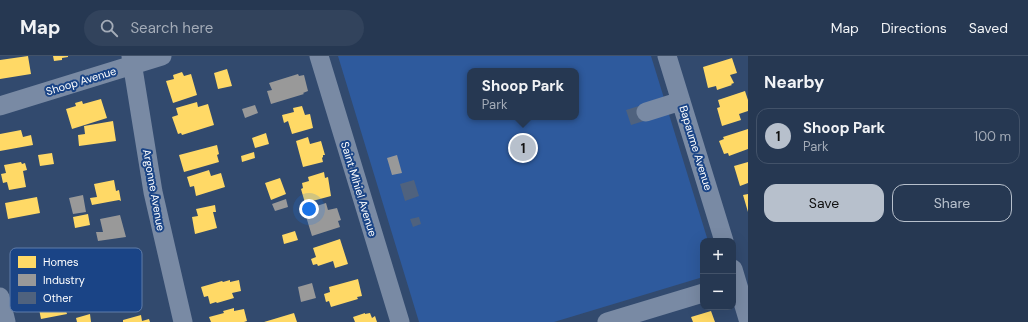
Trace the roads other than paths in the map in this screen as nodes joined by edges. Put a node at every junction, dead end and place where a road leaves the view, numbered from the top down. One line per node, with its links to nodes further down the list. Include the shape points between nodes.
1 (162, 56): 4 (street, Shoop Avenue)
2 (319, 56): 15 (street, Saint Mihiel Avenue)
3 (667, 56): 5 (street, Bapaume Avenue)
4 (132, 61): 6 (street, Shoop Avenue); 14 (street, Argonne Avenue, via 153,192)
5 (681, 101): 7 (street); 8 (street, Bapaume Avenue)
6 (0, 106)
7 (646, 112)
8 (723, 238)
9 (738, 279): 12 (street)
10 (700, 294): 16 (street)
11 (0, 297): 13 (street)
12 (748, 319)
13 (6, 322)
14 (183, 322)
15 (400, 322)
16 (608, 322)

